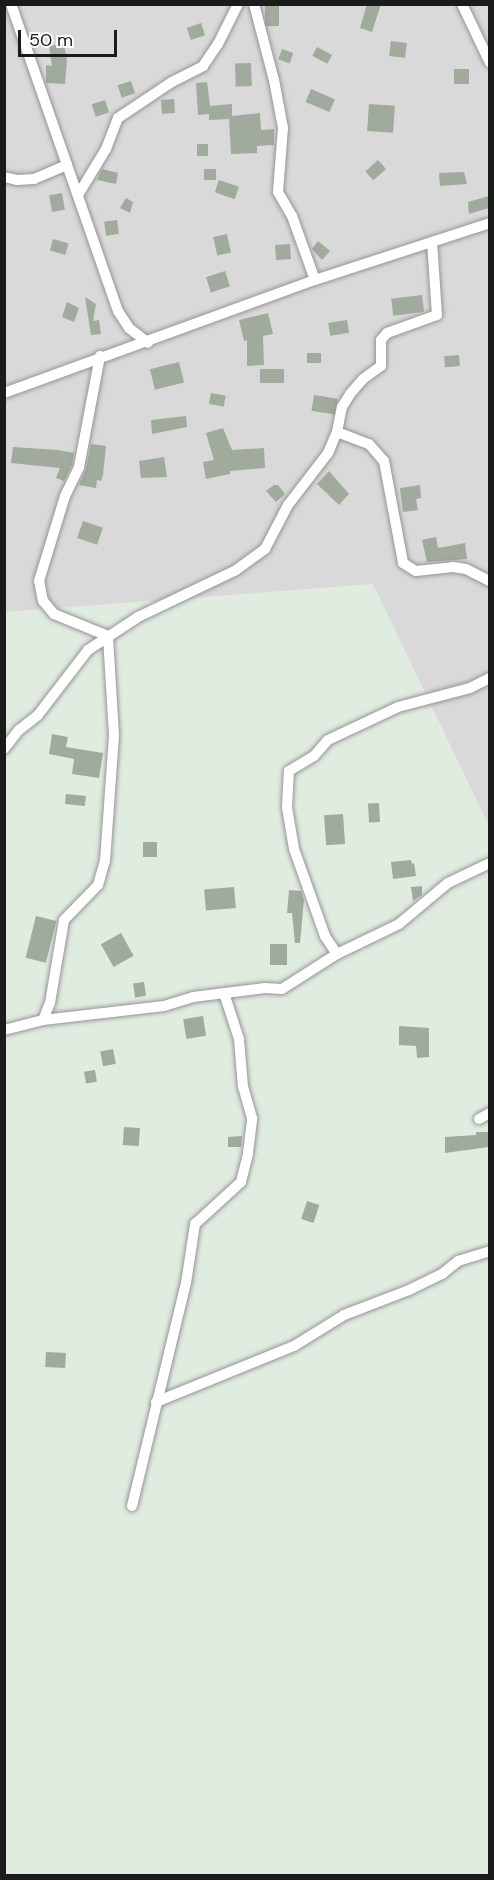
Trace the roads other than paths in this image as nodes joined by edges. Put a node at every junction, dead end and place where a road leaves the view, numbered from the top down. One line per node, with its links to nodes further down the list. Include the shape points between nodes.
1 (11, 4): 6 (street)
2 (238, 4): 8 (street, via 203,66 118,118 106,149)
3 (254, 4): 11 (street, via 283,128 278,192 292,216)
4 (462, 4): 5 (street)
5 (489, 63)
6 (67, 165): 7 (street, via 34,179); 8 (street)
7 (4, 177)
8 (78, 195): 12 (street, via 118,311 129,328)
9 (489, 223): 10 (street)
10 (432, 242): 11 (street); 15 (street, via 437,315 387,333 381,340 381,366 350,394 342,407)
11 (315, 280): 12 (street)
12 (148, 342): 13 (street)
13 (100, 356): 14 (street); 17 (street, via 79,467 55,524 39,581 43,601 54,614)
14 (4, 393)
15 (338, 432): 16 (street, via 369,444 384,461 403,563 416,571 466,569); 17 (street, via 328,453 288,505 266,549 236,570 138,617)
16 (489, 581)
17 (108, 636): 19 (street, via 88,650 38,715); 23 (street, via 114,735 105,861 98,885 64,920 50,1003)
18 (489, 678): 21 (street, via 470,688 398,707 328,740 314,756 289,771 287,807 294,849 325,936)
19 (4, 749)
20 (489, 863): 21 (street, via 448,883 399,924)
21 (337, 954): 22 (street, via 282,989)
22 (224, 993): 23 (street, via 164,1006); 28 (street, via 239,1039 243,1087 252,1118 248,1154 241,1182 195,1224 186,1283)
23 (43, 1020): 24 (street)
24 (4, 1030)
25 (489, 1113): 26 (street)
26 (479, 1119)
27 (489, 1251): 28 (street, via 458,1261 410,1290 344,1316 294,1346)
28 (156, 1402): 29 (street)
29 (132, 1506)

